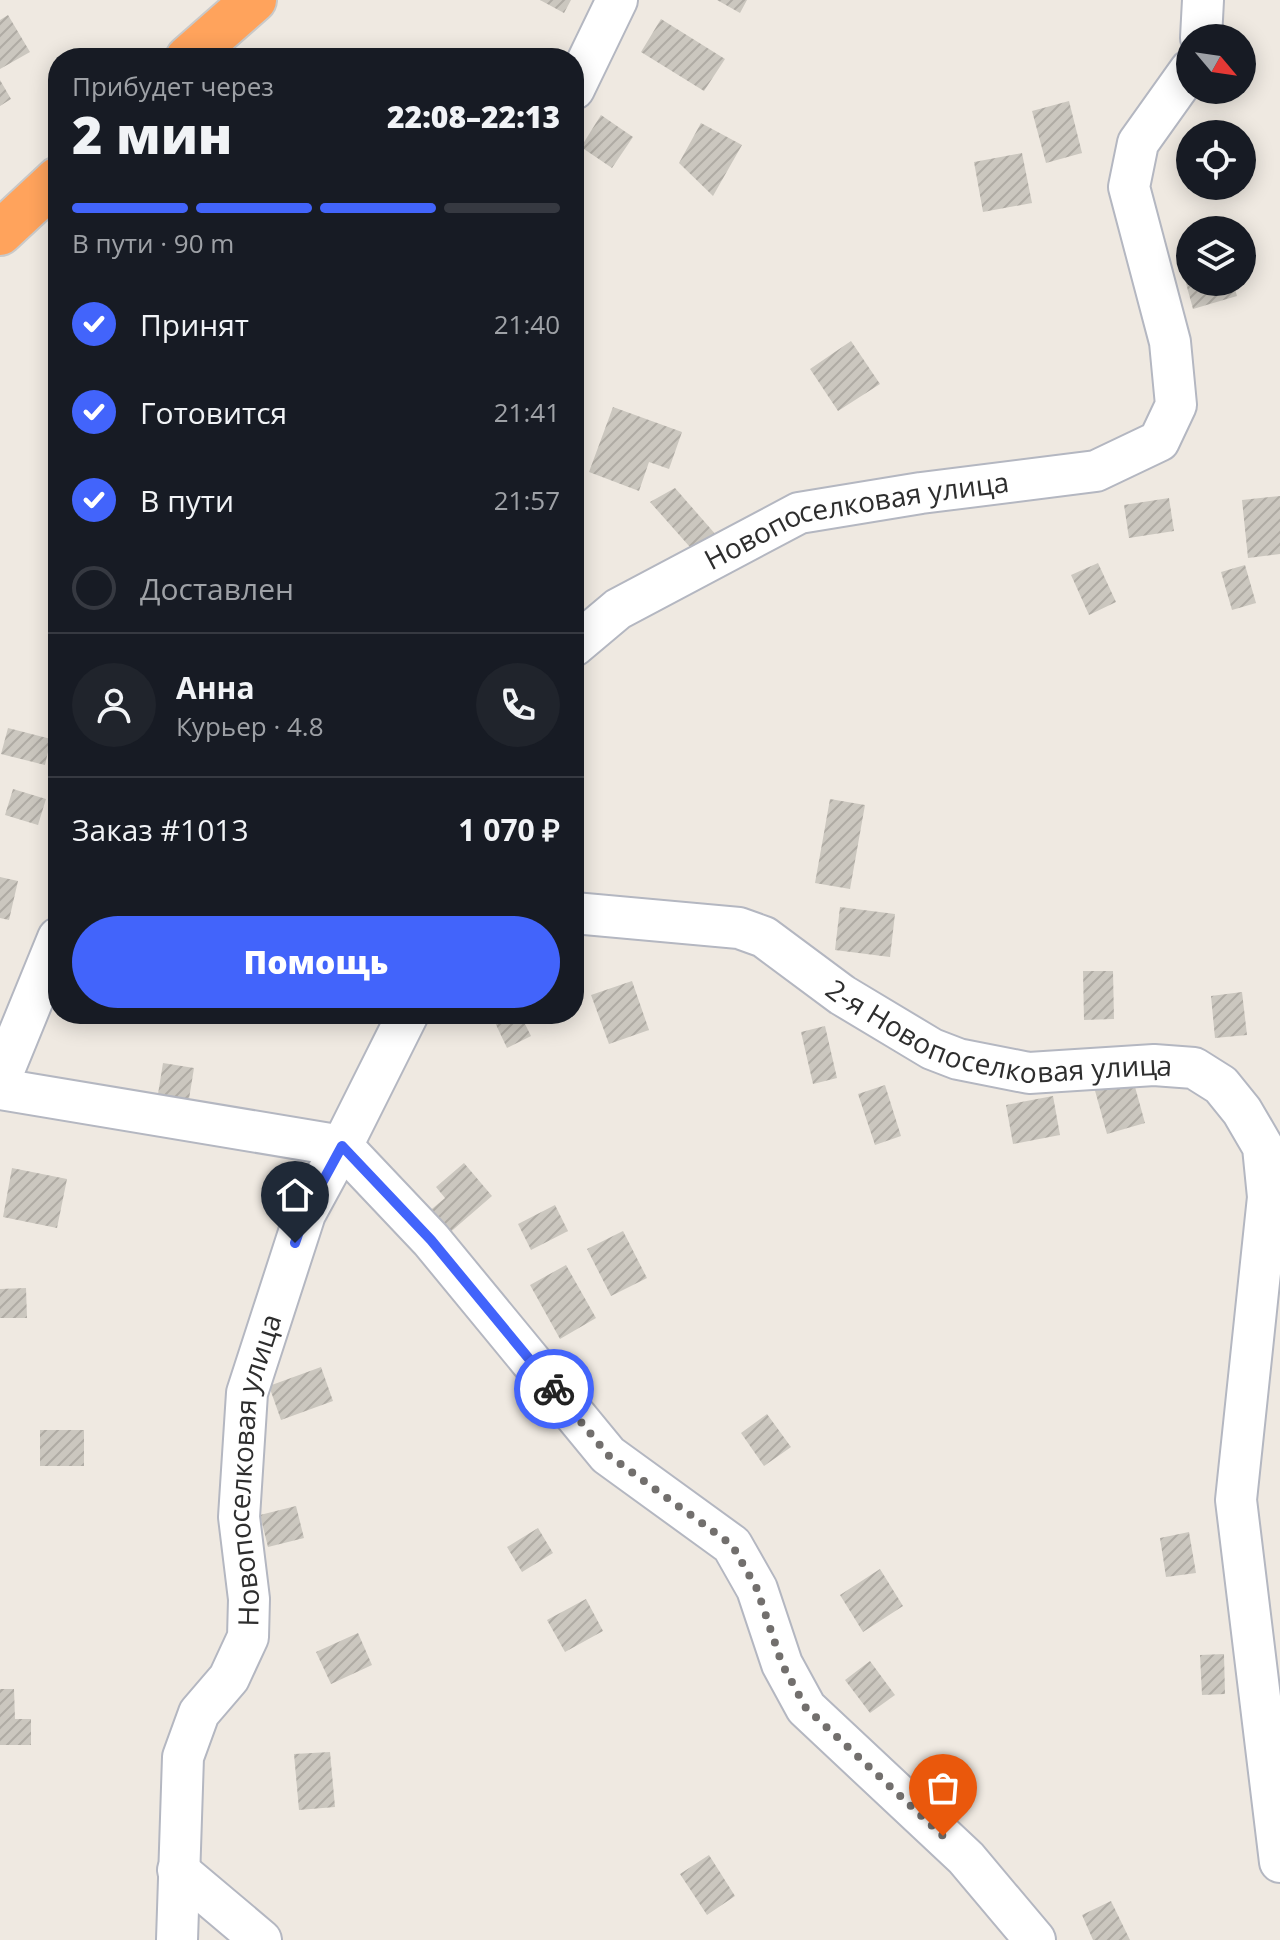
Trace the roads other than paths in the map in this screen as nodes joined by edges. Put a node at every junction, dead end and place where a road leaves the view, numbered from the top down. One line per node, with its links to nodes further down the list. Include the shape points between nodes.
1 (254, 0): 5 (highway)
2 (617, 0): 6 (street)
3 (1203, 0): 4 (street)
4 (1202, 24)
5 (199, 48)
6 (584, 68)
7 (1176, 90): 10 (street, Новопоселковая улица, via 1138,143 1129,187 1170,342 1176,405 1159,441 1096,471 799,513 618,609)
8 (48, 188): 9 (highway)
9 (0, 233)
10 (584, 638)
11 (584, 914): 17 (street, 2-я Новопоселковая улица, via 739,928 764,937 842,995 958,1059 1029,1073 1154,1065 1194,1068 1221,1085 1242,1111 1263,1147 1268,1197 1236,1500)
12 (48, 962): 14 (street)
13 (403, 1024): 16 (street, Новопоселковая улица)
14 (0, 1080)
15 (0, 1089): 16 (street)
16 (342, 1146): 18 (street, Новопоселковая улица, via 305,1214 247,1393 239,1517 248,1637 229,1678 199,1713 183,1757); 21 (street, via 431,1240 608,1455 732,1545 757,1589 782,1664 806,1708 966,1858)
17 (1280, 1862)
18 (178, 1870): 19 (street, Новопоселковая улица); 20 (street)
19 (177, 1940)
20 (261, 1940)
21 (1035, 1940)

